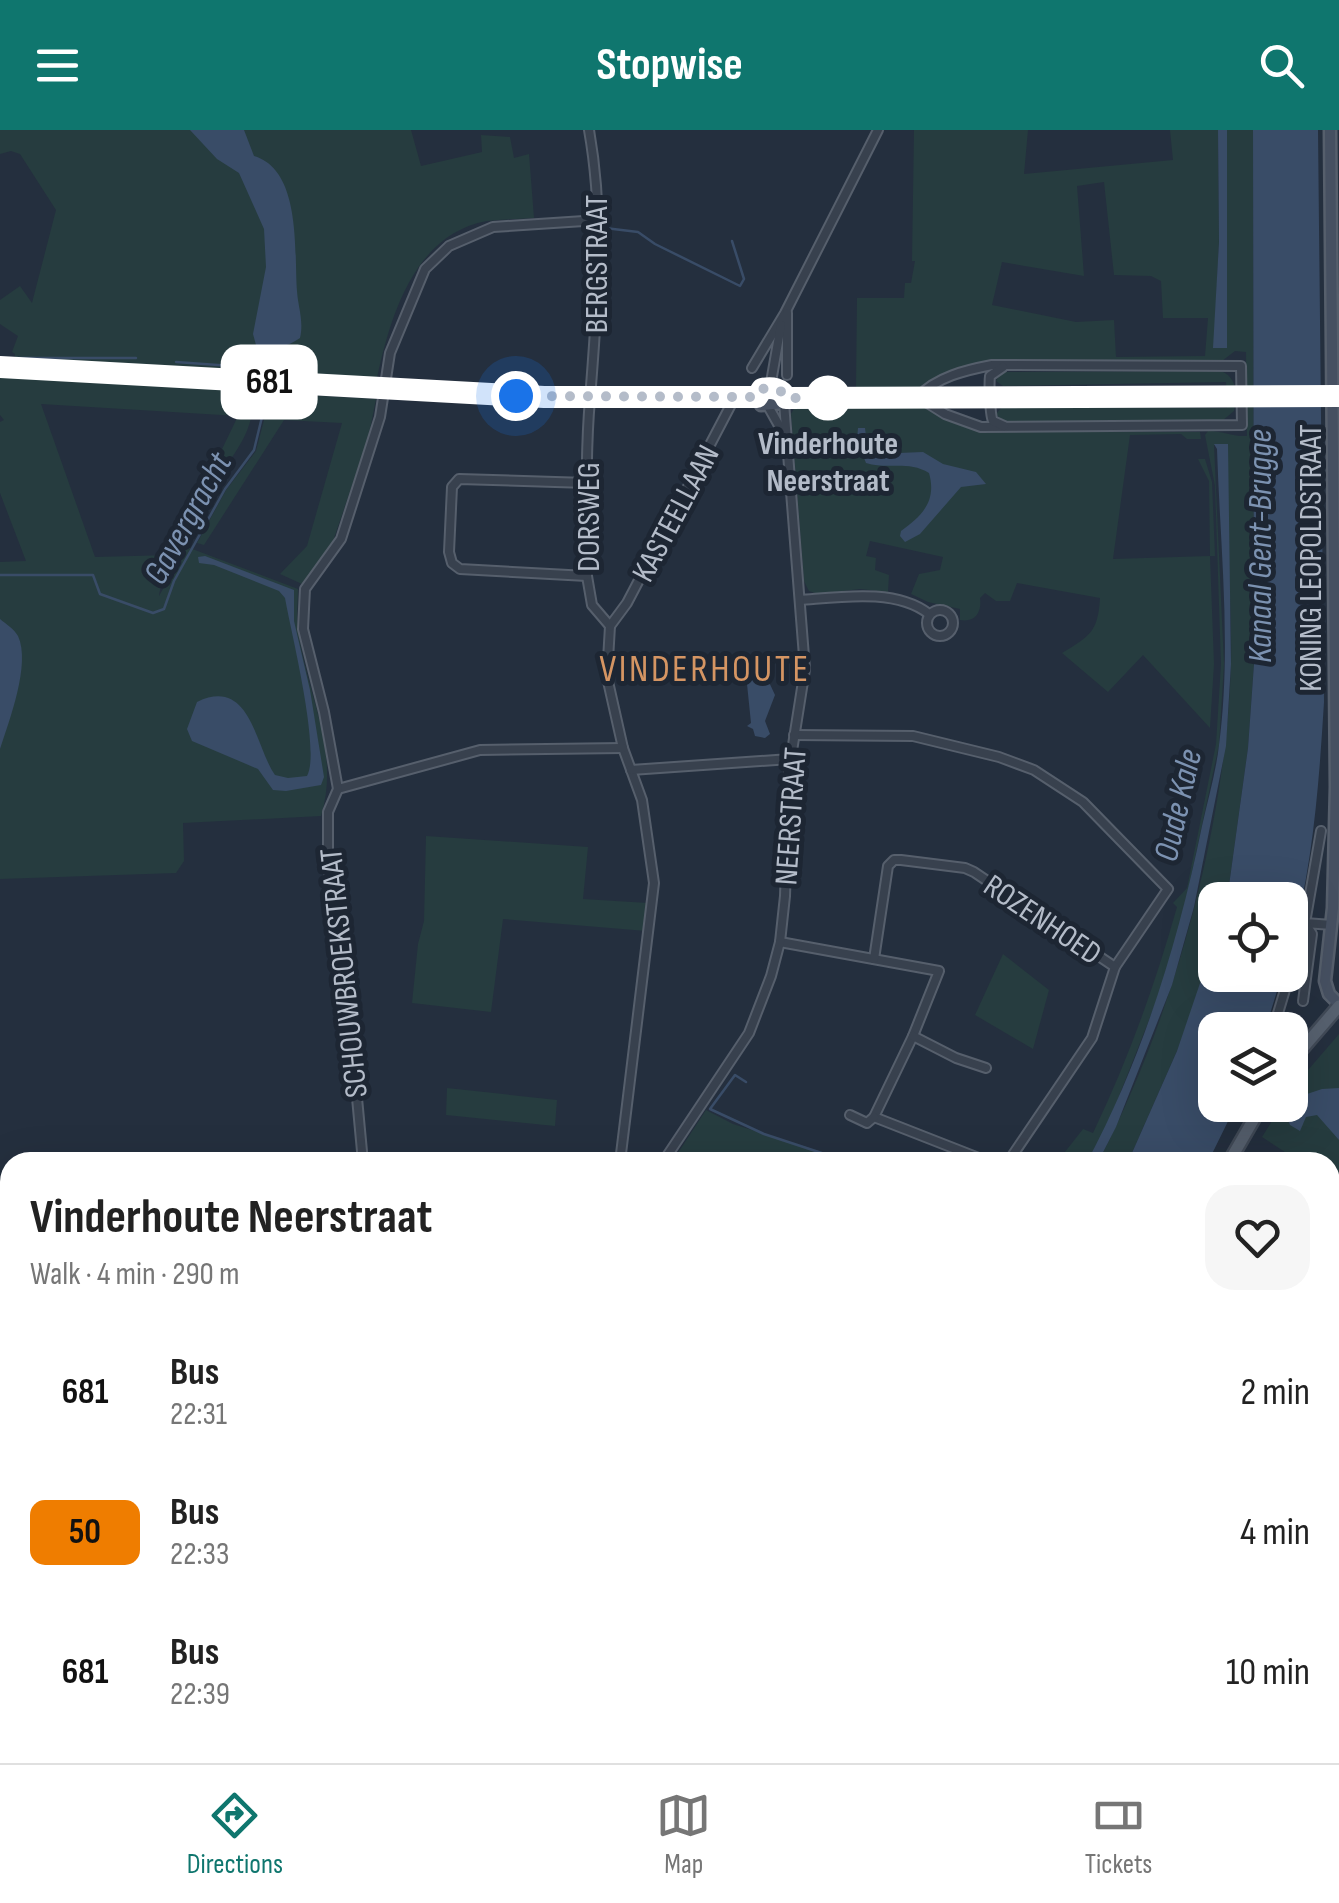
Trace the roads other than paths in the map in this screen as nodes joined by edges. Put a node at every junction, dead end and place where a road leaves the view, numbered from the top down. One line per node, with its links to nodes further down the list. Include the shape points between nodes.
1 (589, 130): 6 (street, BERGSTRAAT)
2 (870, 130): 5 (street)
3 (878, 130): 5 (street)
4 (1330, 130): 8 (street, KONING LEOPOLDSTRAAT)
5 (873, 140): 7 (street)
6 (599, 220): 14 (street, SCHOUWBROEKSTRAAT, via 493,227 440,252 412,295); 19 (street, BERGSTRAAT)
7 (785, 312): 11 (street); 12 (street); 13 (street)
8 (1336, 365): 24 (street, KONING LEOPOLDSTRAAT)
9 (1004, 366): 15 (street, via 990,376); 18 (street, via 970,369); 23 (street, via 1241,366 1242,425)
10 (0, 367): 14 (street)
11 (752, 368)
12 (786, 375)
13 (770, 388): 17 (street); 21 (street)
14 (383, 389): 19 (street); 35 (street, SCHOUWBROEKSTRAAT, via 341,540 303,596)
15 (992, 396): 16 (street, bridge); 18 (street); 23 (street, via 990,417)
16 (1339, 396)
17 (757, 397): 20 (street); 22 (street)
18 (918, 397): 21 (street); 23 (street, via 966,423)
19 (590, 398): 20 (street); 26 (street, DORSWEG)
20 (735, 398): 30 (street, KASTEELLAAN)
21 (785, 401): 22 (street); 25 (street, NEERSTRAAT)
22 (768, 406): 25 (street, NEERSTRAAT)
23 (1004, 426)
24 (1337, 427): 39 (street, KONING LEOPOLDSTRAAT)
25 (786, 438): 28 (street, NEERSTRAAT)
26 (587, 483): 27 (street, DORSWEG); 27 (street, via 459,479 452,488 449,552 460,569)
27 (587, 576): 30 (street, DORSWEG, via 592,605)
28 (800, 600): 29 (street, via 875,597); 31 (street, NEERSTRAAT, via 805,669)
29 (930, 614)
30 (610, 626): 32 (street, DORSWEG, via 608,676)
31 (794, 735): 33 (street, NEERSTRAAT); 44 (street, ROZENHOED, via 913,736 1034,770 1083,802 1168,889)
32 (623, 748): 34 (street, DORSWEG); 35 (street, via 480,750)
33 (790, 759): 34 (street); 41 (street, NEERSTRAAT)
34 (631, 770): 55 (street, DORSWEG, via 648,827 654,883)
35 (338, 789): 54 (street, SCHOUWBROEKSTRAAT, via 328,812 328,858)
36 (1321, 832): 37 (street)
37 (1308, 906)
38 (1308, 923): 39 (street)
39 (1332, 925): 47 (street, KONING LEOPOLDSTRAAT, via 1326,981)
40 (1308, 928): 43 (street)
41 (780, 942): 42 (street); 56 (street, NEERSTRAAT, via 749,1033)
42 (874, 959): 44 (street, ROZENHOED, via 888,866 901,860 974,872); 48 (street, via 939,970)
43 (1308, 964)
44 (1115, 967): 58 (street, ROZENHOED, via 1092,1038)
45 (1304, 992): 46 (street)
46 (1303, 1001)
47 (1339, 1005): 49 (main road)
48 (913, 1036): 50 (street); 52 (street)
49 (1308, 1042)
50 (986, 1068)
51 (850, 1115): 52 (street)
52 (874, 1118): 57 (street)
53 (1252, 1122): 59 (main road)
54 (362, 1152)
55 (621, 1152)
56 (670, 1152)
57 (963, 1152)
58 (1015, 1152)
59 (1234, 1152)

